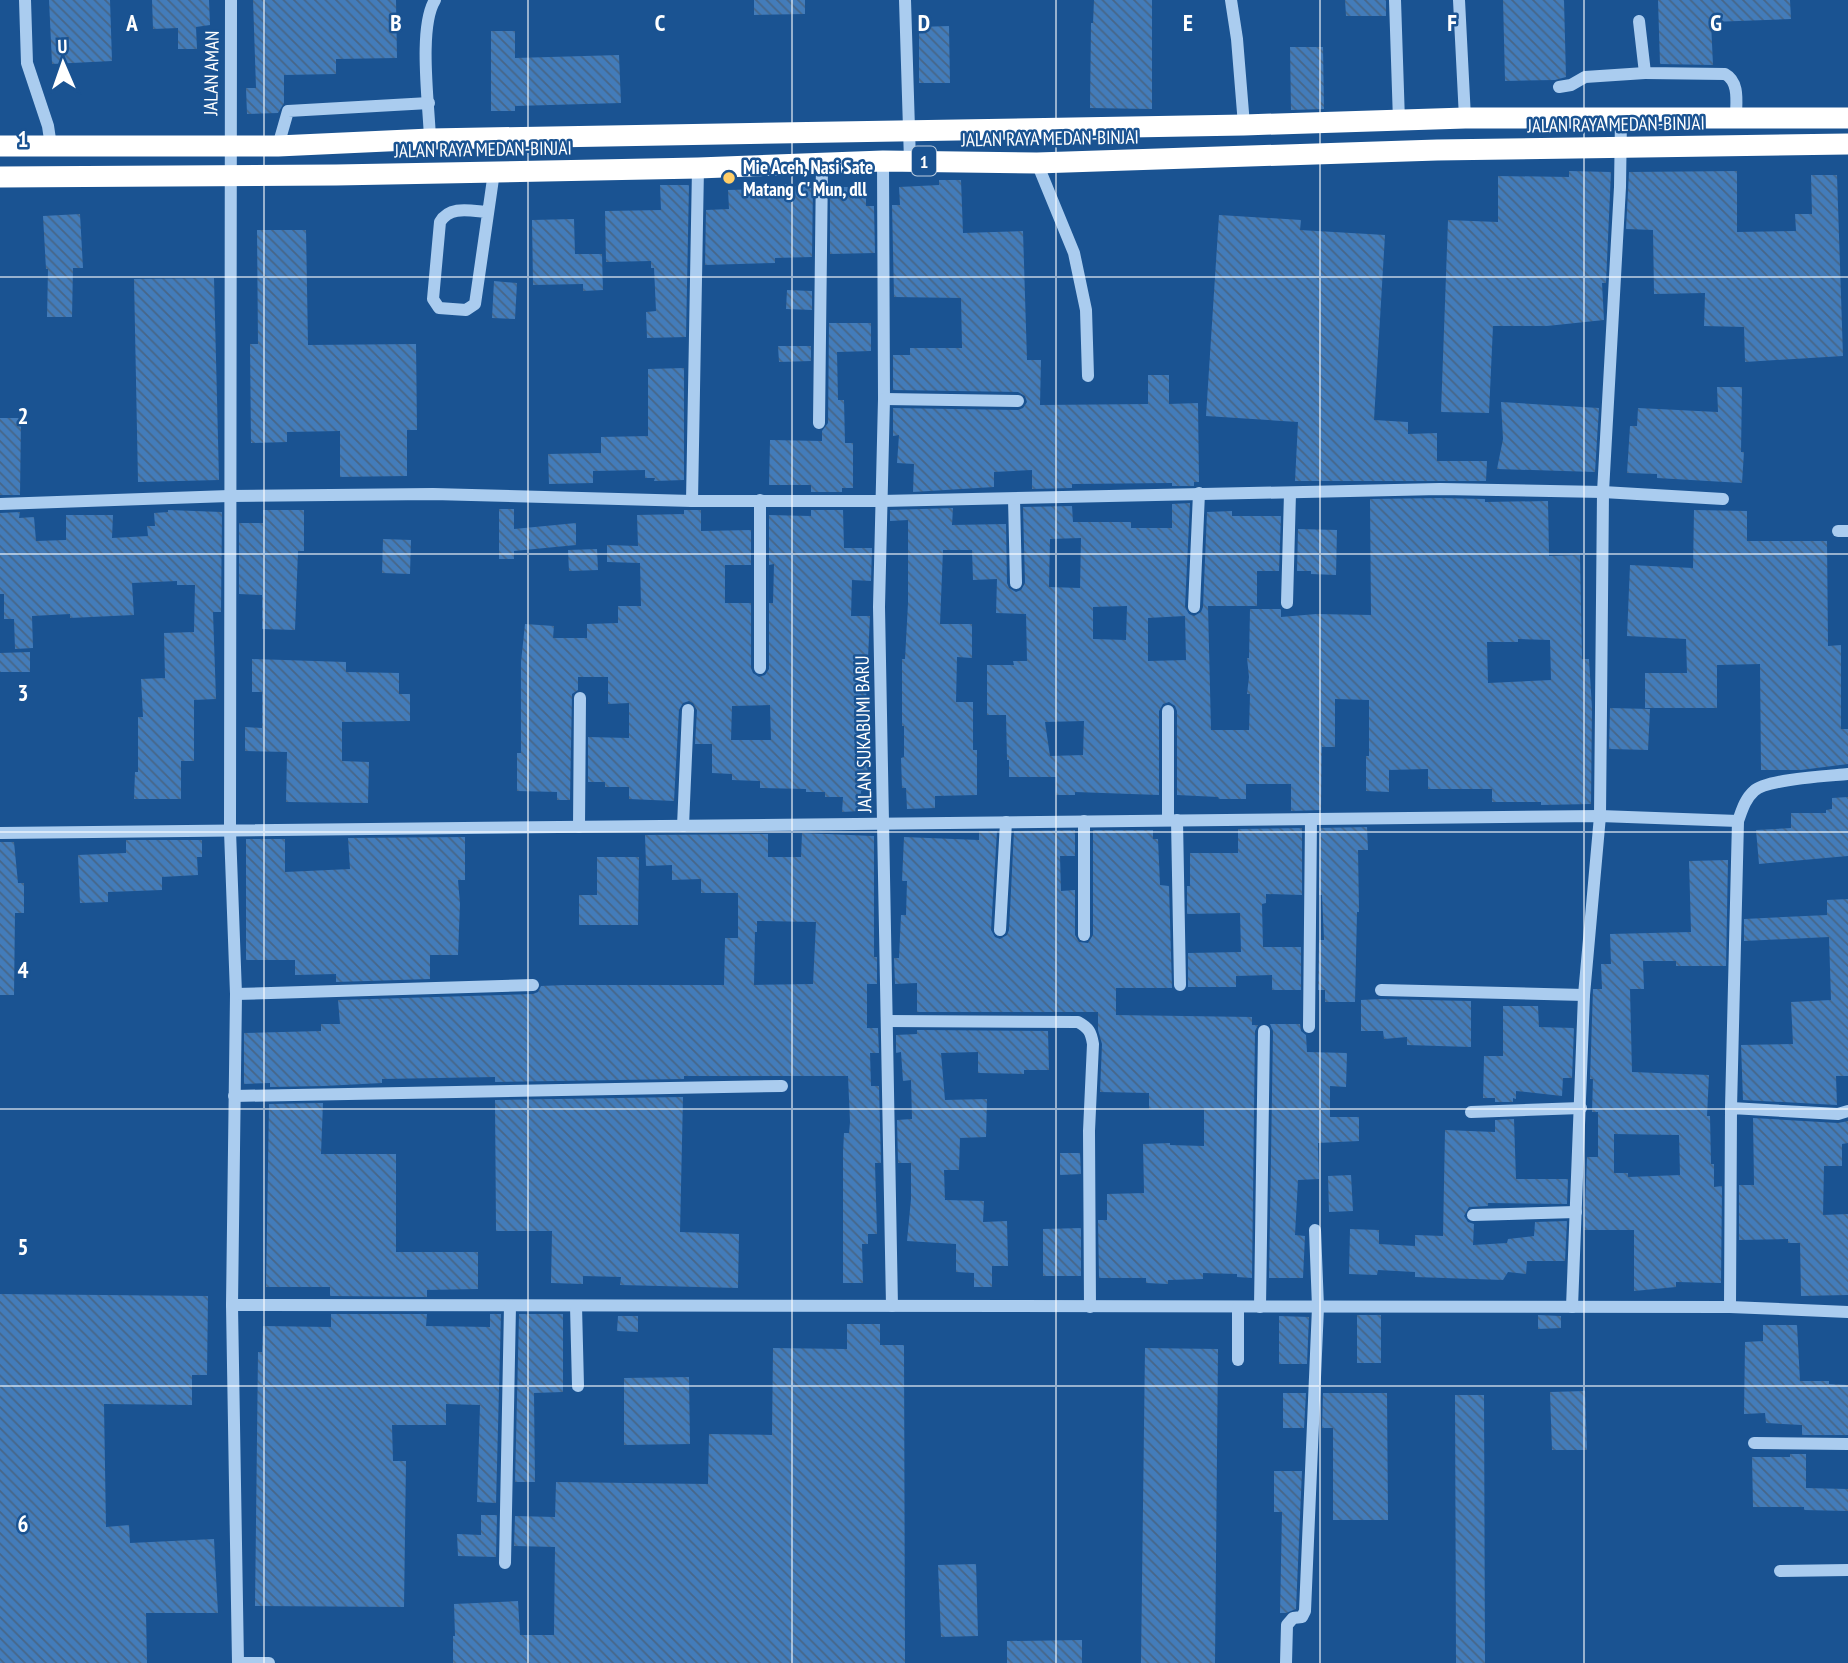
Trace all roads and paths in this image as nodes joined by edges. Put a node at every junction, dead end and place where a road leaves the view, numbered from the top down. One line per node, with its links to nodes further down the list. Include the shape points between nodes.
1 (25, 0): 24 (street, via 27,63)
2 (231, 0): 22 (street, JALAN AMAN)
3 (435, 0): 11 (street, via 427,25)
4 (905, 0): 19 (street)
5 (1231, 0): 18 (street)
6 (1395, 0): 17 (street)
7 (1459, 0): 13 (street)
8 (1639, 22): 9 (street)
9 (1645, 73): 10 (street, via 1585,77); 12 (street, via 1725,74 1735,86)
10 (1559, 88)
11 (429, 103): 20 (street); 25 (street, via 288,111)
12 (1736, 117): 14 (highway, JALAN RAYA MEDAN-BINJAI / 1); 15 (highway, JALAN RAYA MEDAN-BINJAI / 1)
13 (1465, 118): 14 (highway, JALAN RAYA MEDAN-BINJAI / 1); 16 (highway, JALAN RAYA MEDAN-BINJAI / 1)
14 (1621, 118): 26 (street)
15 (1848, 118)
16 (1436, 120): 17 (highway, JALAN RAYA MEDAN-BINJAI / 1); 27 (highway)
17 (1399, 121): 18 (highway, JALAN RAYA MEDAN-BINJAI / 1)
18 (1244, 125): 19 (highway, JALAN RAYA MEDAN-BINJAI / 1)
19 (910, 130): 20 (highway, JALAN RAYA MEDAN-BINJAI / 1); 29 (street)
20 (430, 139): 25 (highway, JALAN RAYA MEDAN-BINJAI / 1)
21 (1848, 144): 26 (highway, JALAN RAYA MEDAN-BINJAI / 1)
22 (230, 145): 24 (highway, JALAN RAYA MEDAN-BINJAI / 1); 25 (highway, JALAN RAYA MEDAN-BINJAI / 1); 34 (street, JALAN AMAN)
23 (0, 146): 24 (highway, JALAN RAYA MEDAN-BINJAI / 1)
24 (51, 146)
25 (278, 146)
26 (1622, 148): 27 (highway, JALAN RAYA MEDAN-BINJAI / 1); 42 (street)
27 (1437, 150): 30 (highway, JALAN RAYA MEDAN-BINJAI / 1)
28 (883, 161): 29 (highway, JALAN RAYA MEDAN-BINJAI / 1); 31 (highway, JALAN RAYA MEDAN-BINJAI / 1); 38 (street, JALAN SUKABUMI BARU)
29 (910, 161): 30 (highway, JALAN RAYA MEDAN-BINJAI / 1)
30 (1037, 163): 37 (street, via 1073,253 1086,310)
31 (822, 164): 32 (highway, JALAN RAYA MEDAN-BINJAI / 1); 40 (street)
32 (698, 168): 33 (highway, JALAN RAYA MEDAN-BINJAI / 1); 47 (street)
33 (494, 172): 34 (highway, JALAN RAYA MEDAN-BINJAI / 1); 36 (street)
34 (230, 176): 35 (highway, JALAN RAYA MEDAN-BINJAI / 1); 44 (street, JALAN AMAN)
35 (0, 177)
36 (488, 212): 36 (street, via 453,211 440,222 432,299 439,308 466,310 475,304)
37 (1088, 376)
38 (884, 399): 39 (street); 49 (street, JALAN SUKABUMI BARU)
39 (1018, 401)
40 (819, 423)
41 (1290, 492): 42 (street); 43 (street); 52 (street)
42 (1603, 492): 46 (street); 59 (street)
43 (1199, 493): 45 (street); 53 (street)
44 (229, 496): 47 (street, via 433,494); 50 (street); 68 (street, JALAN AMAN)
45 (1014, 499): 49 (street); 51 (street)
46 (1723, 499)
47 (692, 500): 48 (street)
48 (760, 500): 49 (street); 54 (street)
49 (881, 501): 65 (street, JALAN SUKABUMI BARU)
50 (0, 504)
51 (1016, 583)
52 (1287, 603)
53 (1194, 607)
54 (760, 668)
55 (580, 698): 67 (street)
56 (688, 710): 66 (street)
57 (1168, 711): 61 (street)
58 (1848, 774): 63 (street, via 1756,788)
59 (1600, 816): 60 (street); 63 (street); 76 (street)
60 (1311, 819): 61 (street); 78 (street)
61 (1173, 820): 62 (street); 73 (street)
62 (1084, 821): 64 (street); 71 (street)
63 (1738, 821): 83 (street)
64 (1006, 822): 65 (street); 70 (street)
65 (884, 824): 66 (street); 77 (street, JALAN SUKABUMI BARU)
66 (683, 826): 67 (street)
67 (579, 827): 68 (street)
68 (229, 831): 69 (street); 75 (street, JALAN AMAN)
69 (0, 833)
70 (1000, 930)
71 (1084, 935)
72 (533, 985): 75 (street)
73 (1180, 985)
74 (1381, 990): 76 (street)
75 (236, 994): 81 (street, JALAN AMAN)
76 (1584, 995): 82 (street)
77 (887, 1021): 92 (street, JALAN SUKABUMI BARU); 93 (street, via 1078,1022 1087,1027 1093,1044)
78 (1309, 1027)
79 (1264, 1031): 95 (street)
80 (782, 1086): 81 (street)
81 (234, 1096): 89 (street, JALAN AMAN)
82 (1581, 1108): 85 (street); 86 (street)
83 (1731, 1108): 84 (street); 98 (street)
84 (1848, 1111)
85 (1471, 1112)
86 (1576, 1212): 87 (street); 97 (street)
87 (1473, 1215)
88 (1315, 1230): 96 (street)
89 (232, 1305): 90 (street); 107 (street, JALAN AMAN)
90 (510, 1306): 91 (street); 104 (street)
91 (576, 1306): 92 (street); 101 (street)
92 (892, 1306): 93 (street)
93 (1090, 1307): 94 (street)
94 (1238, 1307): 95 (street); 100 (street)
95 (1260, 1307): 96 (street)
96 (1318, 1307): 97 (street); 109 (street, via 1305,1614 1287,1625)
97 (1572, 1307): 98 (street)
98 (1730, 1307): 99 (street)
99 (1848, 1312)
100 (1238, 1360)
101 (578, 1386)
102 (1754, 1443): 103 (street)
103 (1848, 1444)
104 (505, 1563)
105 (1848, 1570): 106 (street)
106 (1780, 1571)
107 (238, 1663): 108 (street)
108 (270, 1663)
109 (1286, 1663)

